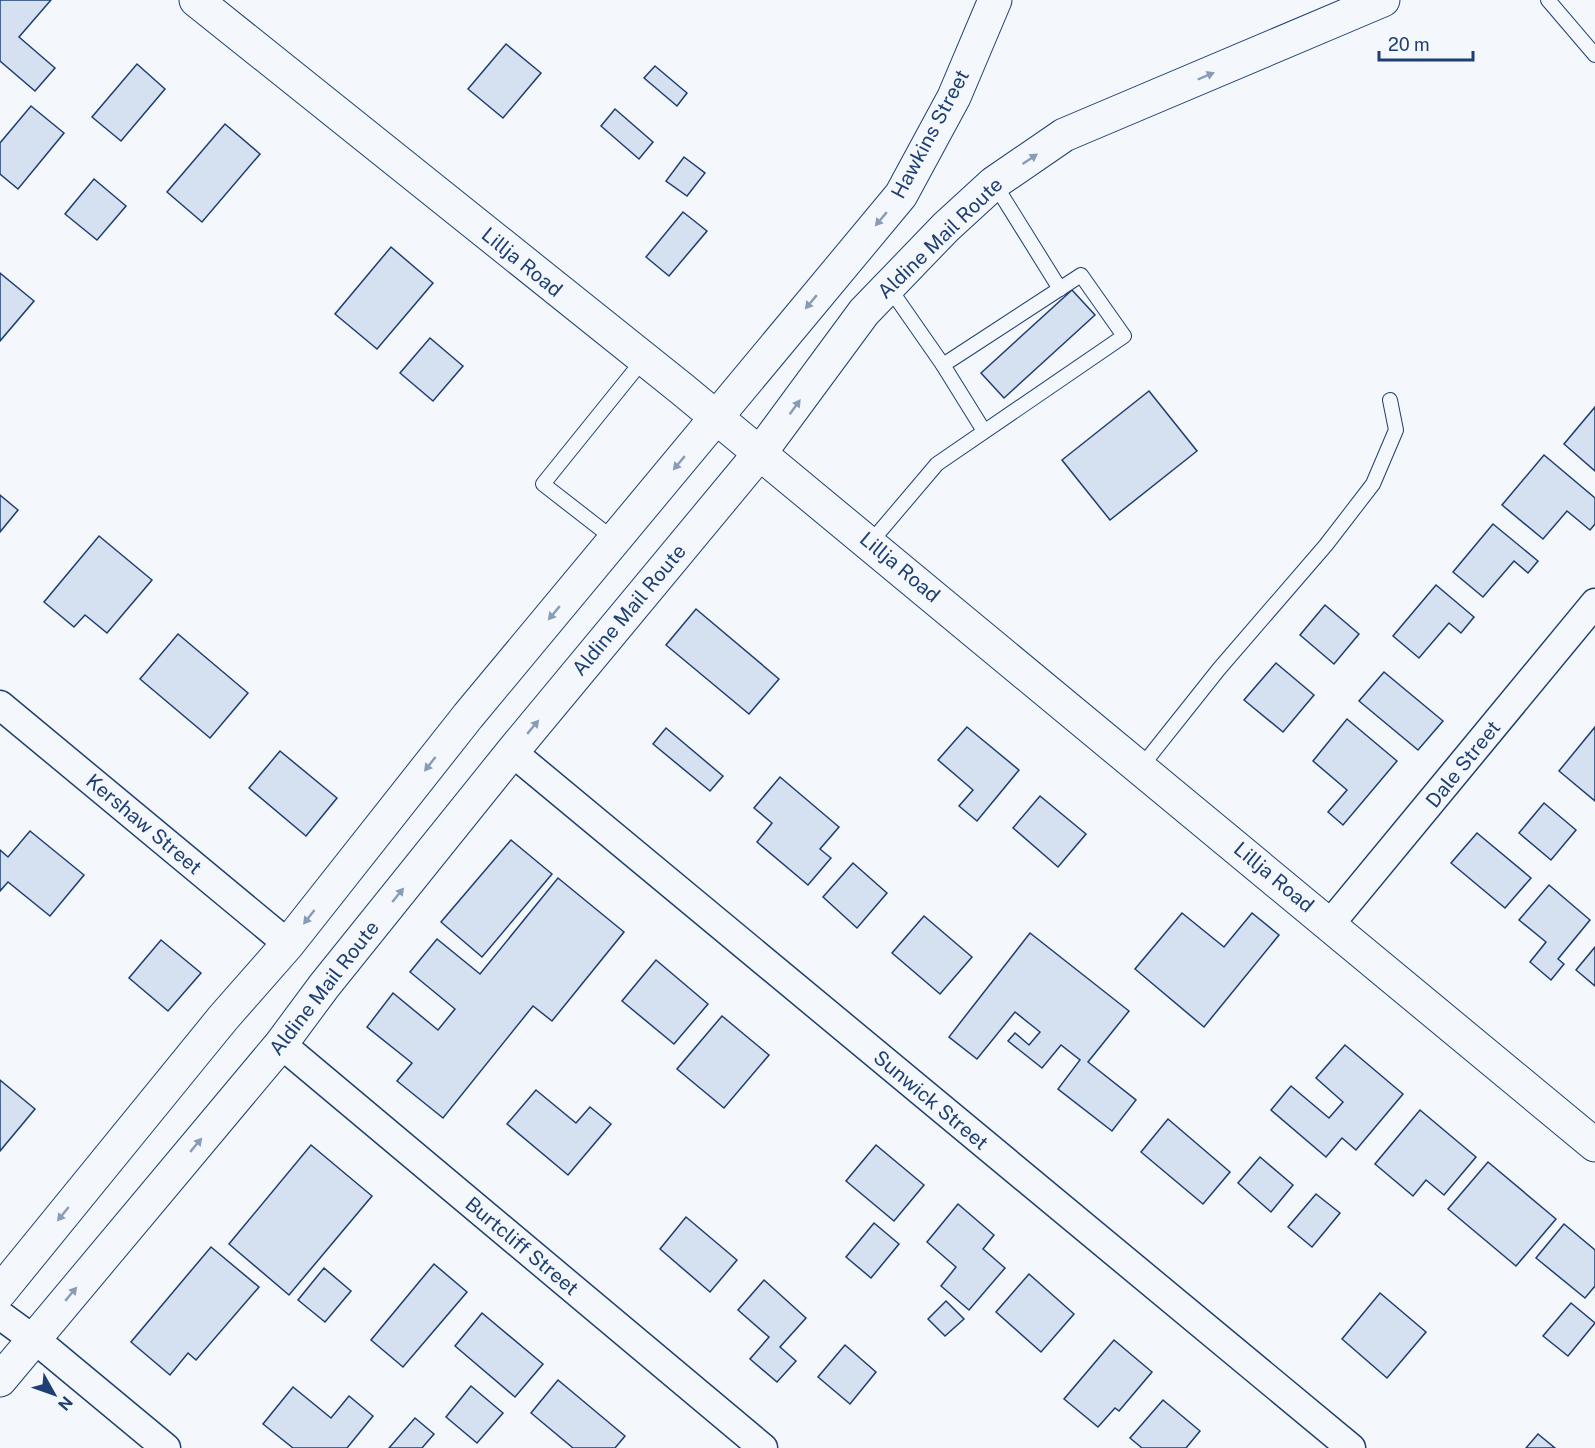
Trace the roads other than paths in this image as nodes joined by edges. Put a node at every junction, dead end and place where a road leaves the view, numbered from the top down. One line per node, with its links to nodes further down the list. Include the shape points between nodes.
1 (196, 0): 9 (main road, Lillja Road)
2 (995, 0): 12 (main road, Hawkins Street, one-way to 12, via 954,97 901,195)
3 (1383, 0): 6 (main road, Aldine Mail Route, one-way to 3, via 1064,135)
4 (1548, 0): 5 (lane)
5 (1595, 55)
6 (994, 183): 7 (main road, Aldine Mail Route); 8 (lane)
7 (888, 286): 10 (lane); 14 (main road, Aldine Mail Route, one-way to 7, via 864,312)
8 (1060, 289): 10 (lane); 13 (lane, via 1081,275 1124,336)
9 (643, 360): 12 (main road, Lillja Road); 15 (lane, via 543,484)
10 (943, 365): 13 (lane)
11 (1390, 400): 20 (lane, via 1396,430 1373,484)
12 (716, 418): 14 (main road, Lillja Road); 15 (main road, one-way to 15)
13 (984, 431): 16 (lane, via 937,464)
14 (760, 453): 16 (main road, Lillja Road); 19 (main road, Aldine Mail Route, one-way to 14)
15 (615, 540): 22 (main road, one-way to 22)
16 (870, 543): 20 (main road, Lillja Road)
17 (1595, 603): 21 (street, Dale Street)
18 (0, 705): 22 (street, Kershaw Street)
19 (512, 752): 23 (main road, Aldine Mail Route, one-way to 19); 31 (street, Sunwick Street)
20 (1141, 767): 21 (main road, Lillja Road)
21 (1330, 924): 24 (main road, Lillja Road)
22 (288, 944): 25 (main road, one-way to 25)
23 (281, 1044): 27 (main road, Aldine Mail Route, one-way to 23); 30 (street, Burtcliff Street)
24 (1595, 1145)
25 (0, 1292)
26 (0, 1315): 27 (street)
27 (33, 1339): 28 (main road, Aldine Mail Route); 29 (street)
28 (0, 1380)
29 (166, 1448)
30 (763, 1448)
31 (1350, 1448)

